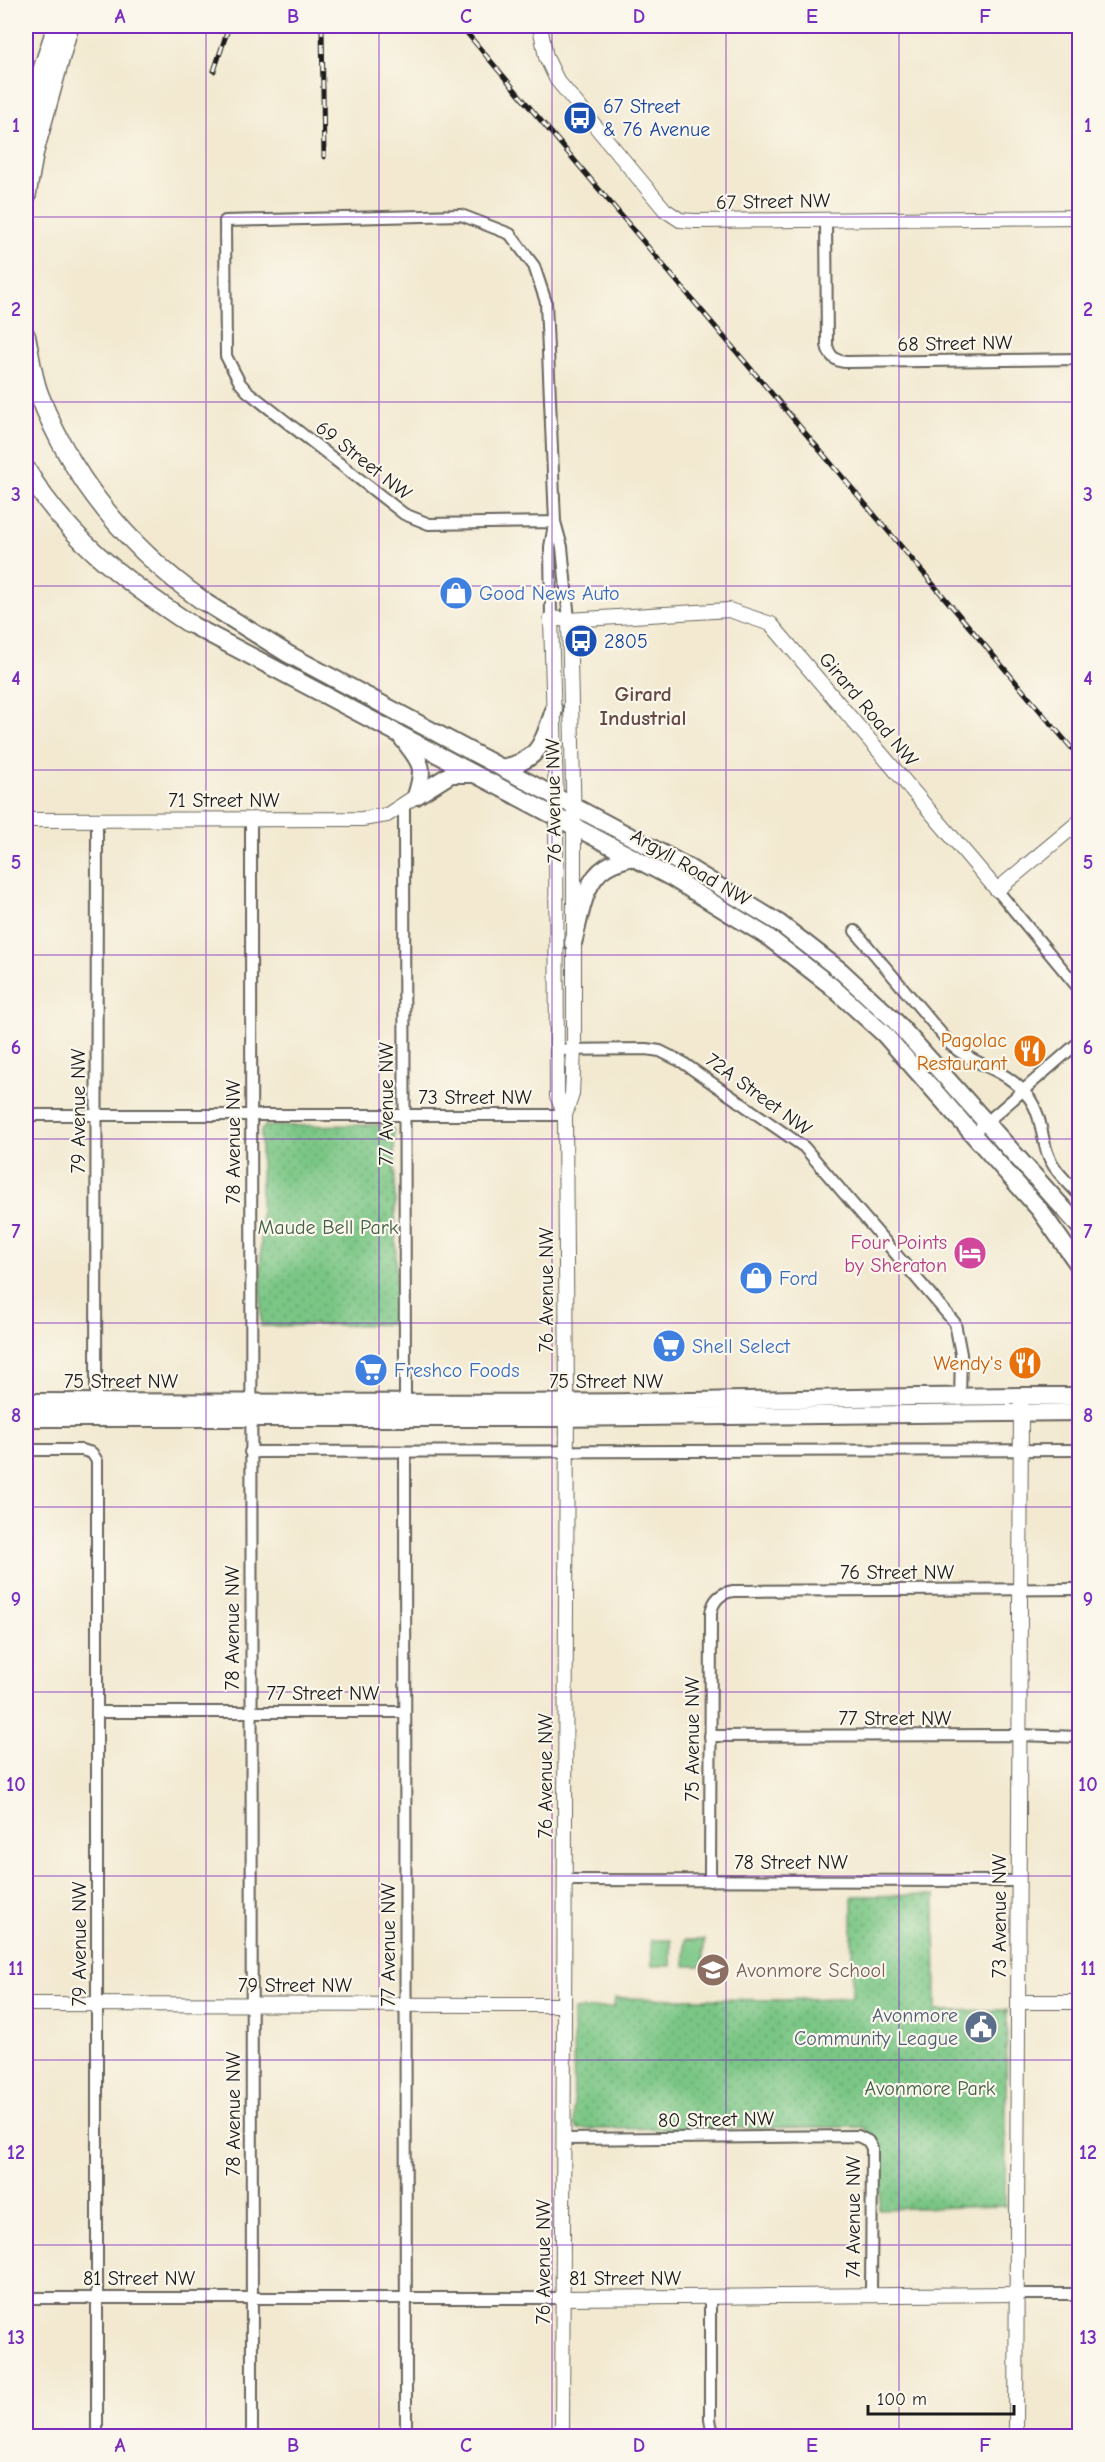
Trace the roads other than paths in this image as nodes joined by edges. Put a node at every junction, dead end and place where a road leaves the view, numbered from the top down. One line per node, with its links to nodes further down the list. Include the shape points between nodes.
1 (57, 26): 4 (highway)
2 (69, 26): 5 (highway, via 34,153)
3 (540, 26): 7 (street, 67 Street NW, via 546,57 563,88 669,214 695,221)
4 (26, 120)
5 (26, 198)
6 (1080, 217): 7 (street, 67 Street NW)
7 (826, 220): 9 (street, 68 Street NW, via 827,345 833,358 846,362)
8 (26, 336): 13 (highway, via 39,393 57,436 83,480 117,526 157,566)
9 (1080, 359)
10 (240, 383): 12 (street, 69 Street NW, via 395,508 418,522); 12 (street, 76 Avenue NW, via 226,356 225,221 461,215 510,234 534,266 546,302)
11 (26, 469): 16 (highway, via 59,514 107,564 143,594)
12 (555, 522): 14 (street, 76 Avenue NW, via 550,547); 15 (street, 76 Avenue NW, via 562,547)
13 (203, 601): 19 (main road, Argyll Road NW, via 288,654)
14 (551, 618): 15 (street, Girard Road NW); 17 (street, 76 Avenue NW)
15 (569, 620): 23 (street, 76 Avenue NW); 31 (street, Girard Road NW, via 729,610 771,624)
16 (190, 624): 18 (main road, Argyll Road NW)
17 (554, 710): 19 (main road, via 533,756 521,764); 21 (street, 76 Avenue NW)
18 (398, 734): 20 (main road, Argyll Road NW); 22 (main road, via 421,765 422,776)
19 (502, 768): 21 (main road, Argyll Road NW)
20 (476, 774): 22 (main road, via 451,774); 24 (main road, Argyll Road NW)
21 (556, 797): 23 (main road, Argyll Road NW); 24 (street, 76 Avenue NW)
22 (410, 801): 25 (street, 71 Street NW, via 387,815 369,819); 42 (street, 77 Avenue NW)
23 (573, 806): 29 (street, 76 Avenue NW); 44 (main road, Argyll Road NW, via 731,891 801,938 895,1021)
24 (555, 816): 29 (main road, Argyll Road NW); 37 (street, 76 Avenue NW)
25 (251, 819): 27 (street, 71 Street NW); 41 (street, 78 Avenue NW)
26 (26, 820): 27 (street, 71 Street NW)
27 (97, 820): 40 (street, 79 Avenue NW)
28 (1080, 821): 31 (street)
29 (574, 826): 30 (main road, Argyll Road NW); 33 (street, 76 Avenue NW)
30 (632, 857): 33 (main road, via 604,868 590,884); 45 (main road, Argyll Road NW, via 768,937 830,985 884,1034)
31 (996, 890): 34 (street, Girard Road NW)
32 (855, 931): 38 (street, via 951,1045 965,1056 1006,1074)
33 (573, 943): 36 (street, 76 Avenue NW)
34 (1080, 990)
35 (1080, 1041): 38 (street)
36 (574, 1049): 37 (street, 72A Street NW); 43 (street, 76 Avenue NW, via 572,1094); 51 (street, 72A Street NW, via 652,1049 671,1056 804,1147 955,1323 961,1354)
37 (557, 1050): 43 (street, 76 Avenue NW, via 557,1096)
38 (1023, 1091): 44 (street); 46 (street, via 1039,1115 1050,1159)
39 (26, 1115): 40 (street, 73 Street NW)
40 (96, 1115): 41 (street, 73 Street NW); 55 (street, 79 Avenue NW)
41 (251, 1115): 42 (street, 73 Street NW); 57 (street, 78 Avenue NW)
42 (404, 1115): 43 (street, 73 Street NW); 56 (street, 77 Avenue NW)
43 (565, 1115): 58 (street, 76 Avenue NW)
44 (986, 1123): 45 (street); 48 (main road, Argyll Road NW)
45 (973, 1134): 47 (main road, Argyll Road NW)
46 (1080, 1196)
47 (1039, 1209): 49 (main road); 50 (main road, Argyll Road NW)
48 (1080, 1227)
49 (1080, 1249)
50 (1080, 1267)
51 (960, 1395): 52 (main road, 75 Street NW); 58 (main road, 75 Street NW); 60 (street, 72A Street NW)
52 (1021, 1395): 53 (main road, 75 Street NW); 61 (street, 73 Avenue NW)
53 (1080, 1396)
54 (26, 1402): 55 (main road, 75 Street NW)
55 (96, 1402): 57 (main road, 75 Street NW)
56 (405, 1402): 57 (main road, 75 Street NW); 58 (main road, 75 Street NW)
57 (250, 1410): 58 (main road, 75 Street NW); 62 (main road, 75 Street NW); 66 (street, 78 Avenue NW)
58 (567, 1410): 60 (main road, 75 Street NW); 68 (street, 76 Avenue NW)
59 (1080, 1412): 61 (main road, 75 Street NW)
60 (960, 1413): 61 (main road, 75 Street NW)
61 (1021, 1413): 64 (street, 73 Avenue NW)
62 (26, 1418)
63 (26, 1450): 73 (street, 79 Avenue NW, via 82,1450 92,1453 97,1461)
64 (1020, 1450): 65 (street); 68 (street); 69 (street, 73 Avenue NW)
65 (1080, 1450)
66 (250, 1452): 67 (street); 72 (street, 78 Avenue NW)
67 (405, 1453): 68 (street); 74 (street, 77 Avenue NW)
68 (566, 1453): 78 (street, 76 Avenue NW)
69 (1020, 1590): 70 (street, 76 Street NW); 71 (street, 76 Street NW, via 733,1591); 75 (street, 73 Avenue NW)
70 (1080, 1590)
71 (717, 1599): 76 (street, 75 Avenue NW, via 711,1614)
72 (250, 1711): 73 (street, 77 Street NW); 74 (street, 77 Street NW); 85 (street, 78 Avenue NW)
73 (97, 1712): 84 (street, 79 Avenue NW)
74 (405, 1712): 86 (street, 77 Avenue NW)
75 (1018, 1735): 76 (street, 77 Street NW); 77 (street, 77 Street NW); 80 (street, 73 Avenue NW)
76 (710, 1736): 79 (street, 75 Avenue NW)
77 (1080, 1737)
78 (564, 1880): 79 (street, 78 Street NW); 87 (street, 76 Avenue NW)
79 (710, 1881): 80 (street, 78 Street NW)
80 (1018, 1881): 81 (street, 73 Avenue NW)
81 (1019, 2002): 82 (street); 91 (street, 73 Avenue NW)
82 (1080, 2002)
83 (26, 2004): 84 (street, 79 Street NW)
84 (97, 2004): 85 (street, 79 Street NW); 94 (street, 79 Avenue NW)
85 (251, 2005): 86 (street, 79 Street NW); 95 (street, 78 Avenue NW)
86 (406, 2005): 87 (street, 79 Street NW); 96 (street, 77 Avenue NW)
87 (564, 2005): 88 (street, 76 Avenue NW)
88 (563, 2139): 89 (street, 80 Street NW, via 858,2136); 97 (street, 76 Avenue NW)
89 (868, 2141): 90 (street, 74 Avenue NW, via 872,2148)
90 (871, 2294): 91 (street, 81 Street NW); 98 (street, 81 Street NW)
91 (1016, 2294): 92 (street, 81 Street NW); 104 (street, 73 Avenue NW)
92 (1080, 2294)
93 (26, 2298): 94 (street, 81 Street NW)
94 (97, 2298): 95 (street, 81 Street NW); 100 (street, 79 Avenue NW)
95 (252, 2298): 96 (street, 81 Street NW); 101 (street, 78 Avenue NW)
96 (405, 2298): 97 (street, 81 Street NW); 102 (street, 77 Avenue NW)
97 (563, 2298): 98 (street, 81 Street NW); 103 (street, 76 Avenue NW)
98 (710, 2298): 99 (street, via 710,2418)
99 (718, 2435)
100 (97, 2436)
101 (252, 2436)
102 (406, 2436)
103 (562, 2436)
104 (1016, 2436)

